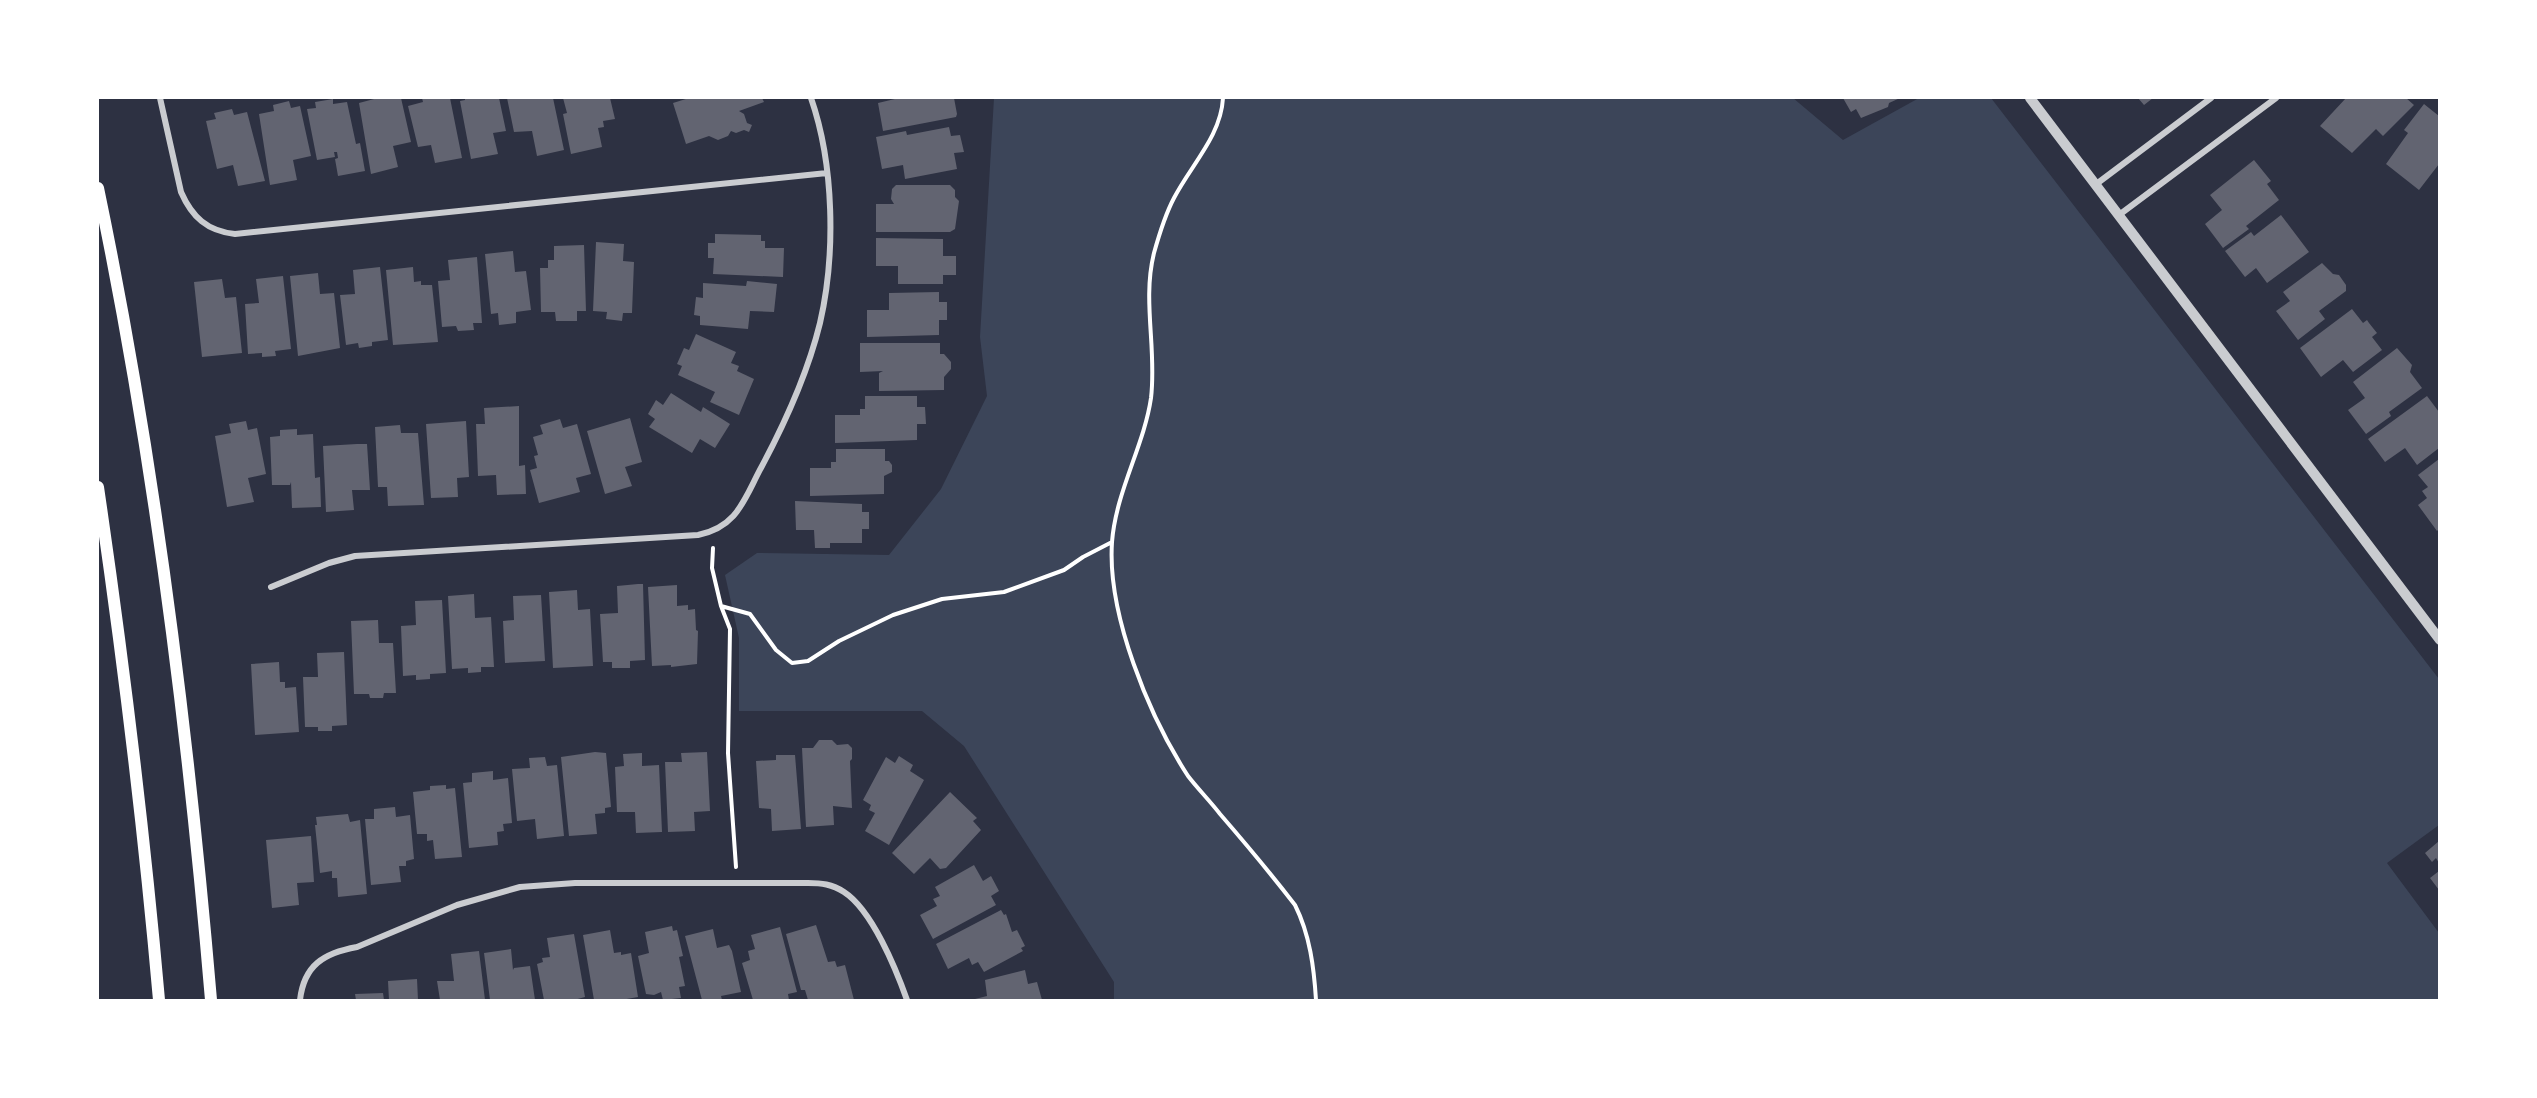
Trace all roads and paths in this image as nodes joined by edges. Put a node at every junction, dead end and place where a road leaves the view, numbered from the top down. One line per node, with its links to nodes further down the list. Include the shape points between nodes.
1 (160, 98): 7 (street, via 187,205 207,226 235,234)
2 (811, 98): 7 (street)
3 (1223, 98): 13 (path, via 1222,114 1174,198 1152,260 1149,305 1154,366 1150,400 1119,500)
4 (2030, 98): 8 (street)
5 (2211, 98): 8 (street)
6 (2276, 98): 10 (street)
7 (827, 173): 12 (street, via 830,246 820,322 799,388 771,449 738,510 726,526)
8 (2095, 185): 10 (street)
9 (98, 188): 19 (main road, via 160,541 195,825)
10 (2119, 215): 16 (street)
11 (98, 487): 18 (main road, via 119,630)
12 (713, 532): 14 (street, via 355,556); 15 (path, via 712,568)
13 (1112, 543): 15 (path, via 1064,570 1004,592 942,599 893,615 839,641 808,662 792,663 776,650 750,614); 22 (path, via 1115,595 1141,685 1189,776 1295,905 1306,926)
14 (271, 587)
15 (721, 606): 17 (path, via 730,629 728,753)
16 (2439, 640)
17 (737, 883): 20 (street, via 575,883 520,886 490,894 357,947 336,950 309,972); 21 (street, via 823,884 844,892 882,941)
18 (159, 1000)
19 (211, 1000)
20 (300, 1000)
21 (907, 1000)
22 (1316, 1000)

